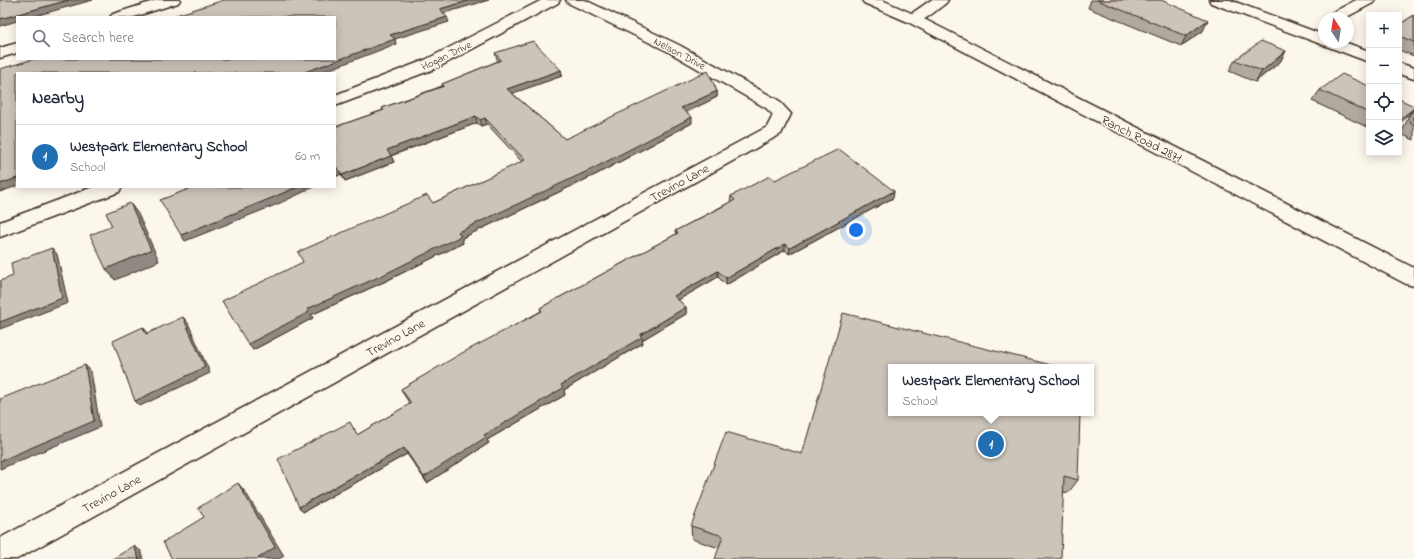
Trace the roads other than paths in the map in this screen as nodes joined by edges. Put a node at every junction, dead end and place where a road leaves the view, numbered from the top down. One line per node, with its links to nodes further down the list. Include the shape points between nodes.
1 (173, 0): 9 (street)
2 (553, 0): 20 (street, Hogan Drive, via 431,64)
3 (573, 0): 21 (street, Nelson Drive, via 672,48 772,104)
4 (869, 0): 10 (street, Ranch Road 2871)
5 (940, 0): 10 (street)
6 (1216, 0): 12 (street)
7 (1368, 0): 8 (street)
8 (1345, 12)
9 (121, 16)
10 (913, 20): 24 (street, Ranch Road 2871)
11 (1318, 26): 12 (street)
12 (1305, 33): 13 (street)
13 (1318, 38)
14 (16, 48): 16 (street)
15 (1346, 48): 17 (street)
16 (0, 53)
17 (1366, 56)
18 (1402, 69): 19 (street)
19 (1414, 74)
20 (336, 101)
21 (782, 114): 25 (street, Trevino Lane, via 775,130)
22 (109, 188): 23 (street)
23 (0, 230)
24 (1414, 278)
25 (0, 553)

